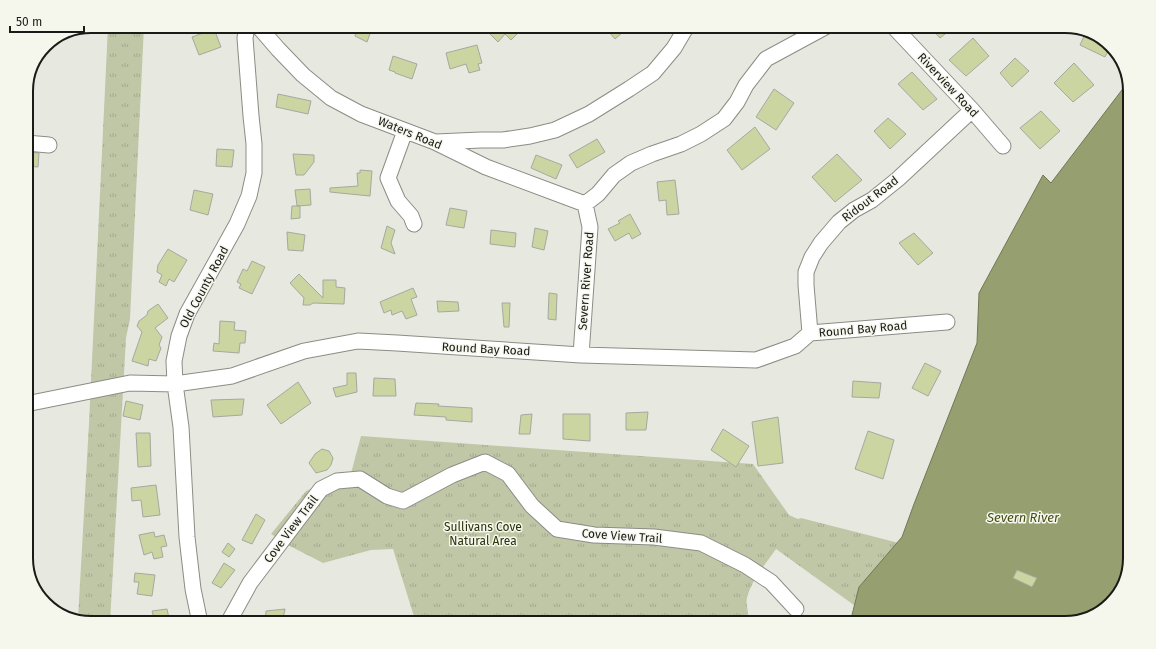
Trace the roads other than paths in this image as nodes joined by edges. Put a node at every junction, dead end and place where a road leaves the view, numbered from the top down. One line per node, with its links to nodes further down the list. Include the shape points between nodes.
1 (246, 33): 17 (street, Old County Road, via 254,173 249,196 237,224 187,314 174,361)
2 (264, 33): 7 (street, Waters Road, via 304,75 331,98 361,114)
3 (683, 33): 8 (street, via 653,73 589,114 555,130 503,140)
4 (814, 33): 12 (street, via 766,59 724,119 681,144 631,163 614,175 598,194)
5 (900, 33): 6 (street, Riverview Road)
6 (972, 110): 11 (street, Riverview Road); 15 (street, Ridout Road, via 898,179 839,222 822,243 806,272)
7 (405, 131): 8 (street, Waters Road); 13 (street, via 388,178 398,201 411,216)
8 (435, 142): 12 (street, Waters Road, via 486,167)
9 (33, 144): 10 (street)
10 (49, 145)
11 (1003, 146)
12 (585, 204): 16 (street, Severn River Road, via 590,227)
13 (414, 224)
14 (947, 322): 15 (street, Round Bay Road)
15 (810, 334): 16 (street, Round Bay Road, via 795,346 756,360)
16 (581, 355): 17 (street, Round Bay Road, via 358,341 304,351 232,376)
17 (175, 384): 18 (street, Round Bay Road, via 130,383); 20 (street, Old County Road, via 181,427 193,589)
18 (33, 403)
19 (796, 609): 21 (street, Cove View Trail, via 771,582 746,564 701,543 594,535 557,528 532,506 508,474 485,462 452,475 403,501 387,496 360,479 337,481 321,489 250,583)
20 (199, 616)
21 (232, 616)

